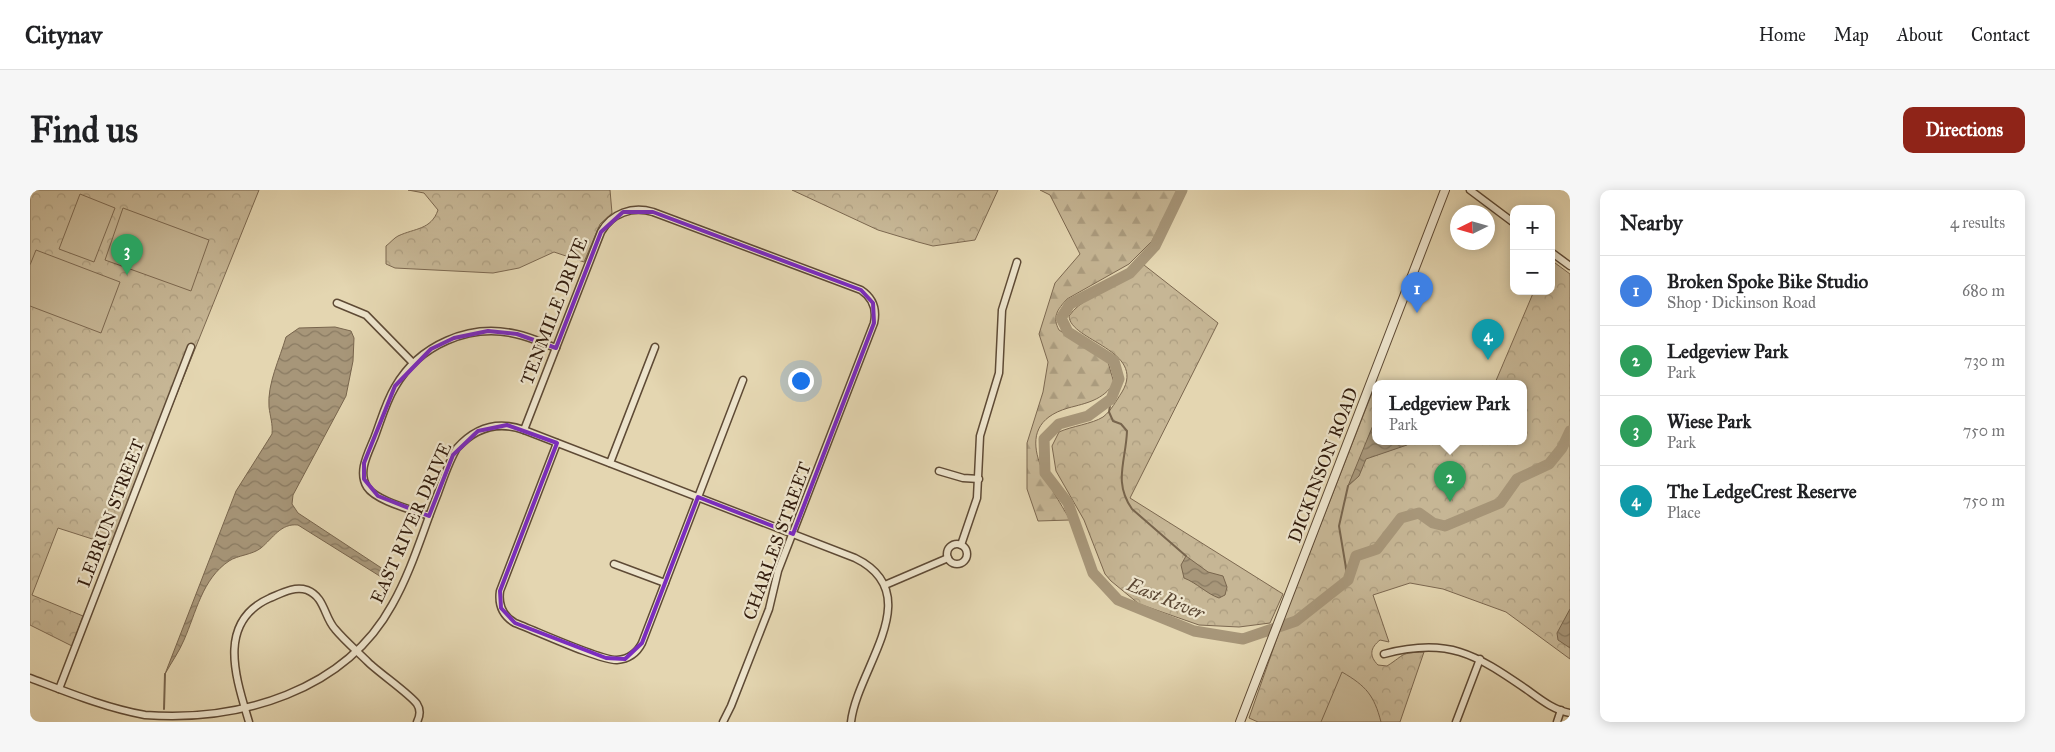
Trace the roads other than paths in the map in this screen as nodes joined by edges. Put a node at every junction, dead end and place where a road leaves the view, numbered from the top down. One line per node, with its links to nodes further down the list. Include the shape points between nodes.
1 (1445, 190): 39 (street, DICKINSON ROAD)
2 (1470, 190): 4 (street)
3 (623, 212): 11 (street, TENMILE DRIVE, via 601,232); 21 (street, CHARLES STREET, via 648,211 861,290 871,300 875,318)
4 (1510, 221)
5 (1555, 255): 7 (street)
6 (1016, 262): 18 (street, via 1002,310 998,373 980,436)
7 (1570, 266)
8 (337, 303): 12 (street, via 366,316)
9 (655, 347): 16 (street)
10 (191, 348): 31 (street, LEBRUN STREET)
11 (556, 348): 12 (street, via 517,334 480,332 441,343); 14 (street, TENMILE DRIVE)
12 (413, 363): 20 (street, via 390,397 363,473 369,489 378,496)
13 (743, 380): 19 (street)
14 (524, 430): 15 (street, EAST RIVER DRIVE); 20 (street, EAST RIVER DRIVE, via 488,427 463,441 453,455)
15 (557, 442): 16 (street, EAST RIVER DRIVE); 25 (street, via 500,591 501,608 506,616 514,623 606,658 625,659 640,646)
16 (610, 463): 19 (street, EAST RIVER DRIVE)
17 (939, 471): 18 (street)
18 (979, 479): 22 (street)
19 (698, 497): 21 (street, EAST RIVER DRIVE); 25 (street)
20 (429, 516): 27 (street, EAST RIVER DRIVE, via 392,605)
21 (793, 534): 26 (street, EAST RIVER DRIVE, via 868,564); 37 (street, CHARLES STREET, via 775,580 769,608)
22 (961, 545): 23 (street, via 953,545 948,550); 23 (street, via 967,555 964,562 952,563)
23 (948, 558): 26 (street)
24 (614, 564): 25 (street)
25 (665, 583)
26 (885, 585): 38 (street, EAST RIVER DRIVE, via 889,614 854,705)
27 (358, 652): 33 (street, EAST RIVER DRIVE, via 315,685); 33 (street, via 334,629 321,602 307,590 291,590 261,602 242,620 234,644); 36 (street, via 416,703 420,711)
28 (1384, 654): 29 (street, via 1408,648 1435,648 1468,653)
29 (1480, 659): 32 (street); 40 (street)
30 (30, 678): 31 (street, EAST RIVER DRIVE)
31 (59, 689): 33 (street, EAST RIVER DRIVE, via 111,707 165,717 206,718)
32 (1561, 710): 34 (street); 41 (street)
33 (246, 712): 35 (street)
34 (1570, 713)
35 (250, 722)
36 (417, 722)
37 (723, 722)
38 (851, 722)
39 (1240, 722)
40 (1456, 722)
41 (1557, 722)

